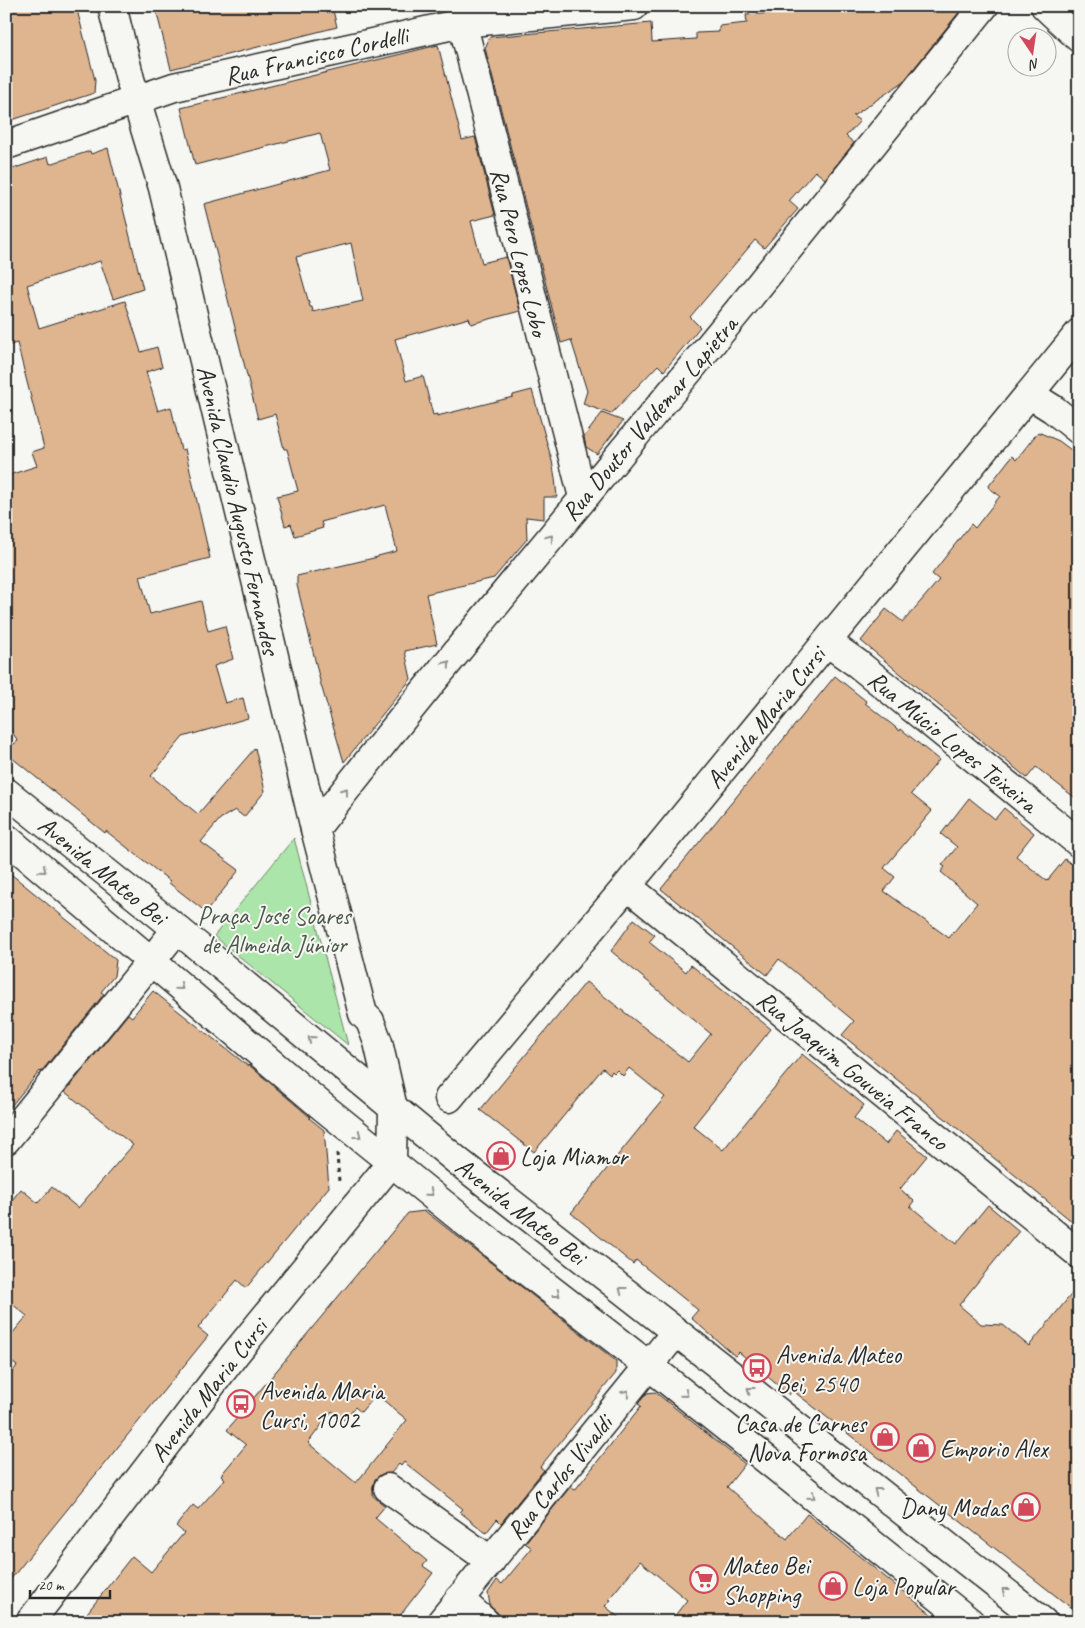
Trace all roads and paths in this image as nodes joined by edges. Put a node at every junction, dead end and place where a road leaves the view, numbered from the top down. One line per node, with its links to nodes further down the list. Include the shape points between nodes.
1 (112, 6): 7 (street, Avenida Claudio Augusto Fernandes)
2 (634, 6): 5 (street, Rua Francisco Cordelli)
3 (984, 6): 12 (street, Rua Doutor Valdemar Lapietra)
4 (1045, 6): 6 (street)
5 (460, 15): 7 (street, Rua Francisco Cordelli, via 174,87); 12 (street, Rua Pero Lopes Lobo)
6 (1079, 38)
7 (136, 100): 8 (street, Rua Francisco Cordelli); 15 (street, Avenida Claudio Augusto Fernandes, via 163,188)
8 (6, 145)
9 (1079, 333): 10 (street, Avenida Maria Cursi)
10 (1029, 394): 11 (street); 13 (street, Avenida Maria Cursi)
11 (1079, 430)
12 (583, 497): 15 (street, Rua Doutor Valdemar Lapietra, one-way to 12)
13 (827, 642): 17 (street, Rua Múcio Lopes Teixeira); 18 (street, Avenida Maria Cursi)
14 (6, 792): 19 (street, Avenida Mateo Bei)
15 (315, 829): 21 (street, Avenida Claudio Augusto Fernandes)
16 (6, 838): 20 (street, Avenida Mateo Bei, one-way to 20)
17 (1079, 843)
18 (627, 886): 23 (street, Avenida Maria Cursi); 29 (street, Rua Joaquim Gouveia Franco)
19 (177, 929): 20 (street); 22 (street, Avenida Mateo Bei, one-way to 19)
20 (151, 962): 25 (street, Avenida Mateo Bei, one-way to 25); 26 (street)
21 (363, 1014): 22 (street, Avenida Claudio Augusto Fernandes, via 360,1031); 24 (street, Avenida Claudio Augusto Fernandes, via 370,1021 378,1042)
22 (368, 1087): 24 (street, Avenida Mateo Bei); 27 (street, Avenida Claudio Augusto Fernandes)
23 (449, 1098)
24 (393, 1108): 27 (street, Avenida Claudio Augusto Fernandes); 30 (street, Avenida Mateo Bei, one-way to 24)
25 (333, 1116): 27 (street, Avenida Mateo Bei, one-way to 27); 28 (path)
26 (6, 1140)
27 (392, 1162): 28 (street, Avenida Maria Cursi); 31 (street, Avenida Mateo Bei, one-way to 31)
28 (343, 1221): 35 (street, Avenida Maria Cursi, via 236,1354)
29 (1079, 1254)
30 (676, 1332): 31 (street, Rua Carlos Vivaldi); 39 (street, Avenida Mateo Bei, one-way to 30)
31 (648, 1365): 33 (street, Rua Carlos Vivaldi, one-way to 31); 38 (street, Avenida Mateo Bei, one-way to 38)
32 (388, 1488): 33 (street)
33 (491, 1561): 34 (street, Rua Carlos Vivaldi)
34 (459, 1599): 36 (street, Rua Carlos Vivaldi); 37 (street)
35 (30, 1622)
36 (441, 1622)
37 (485, 1622)
38 (970, 1622)
39 (1043, 1622)

